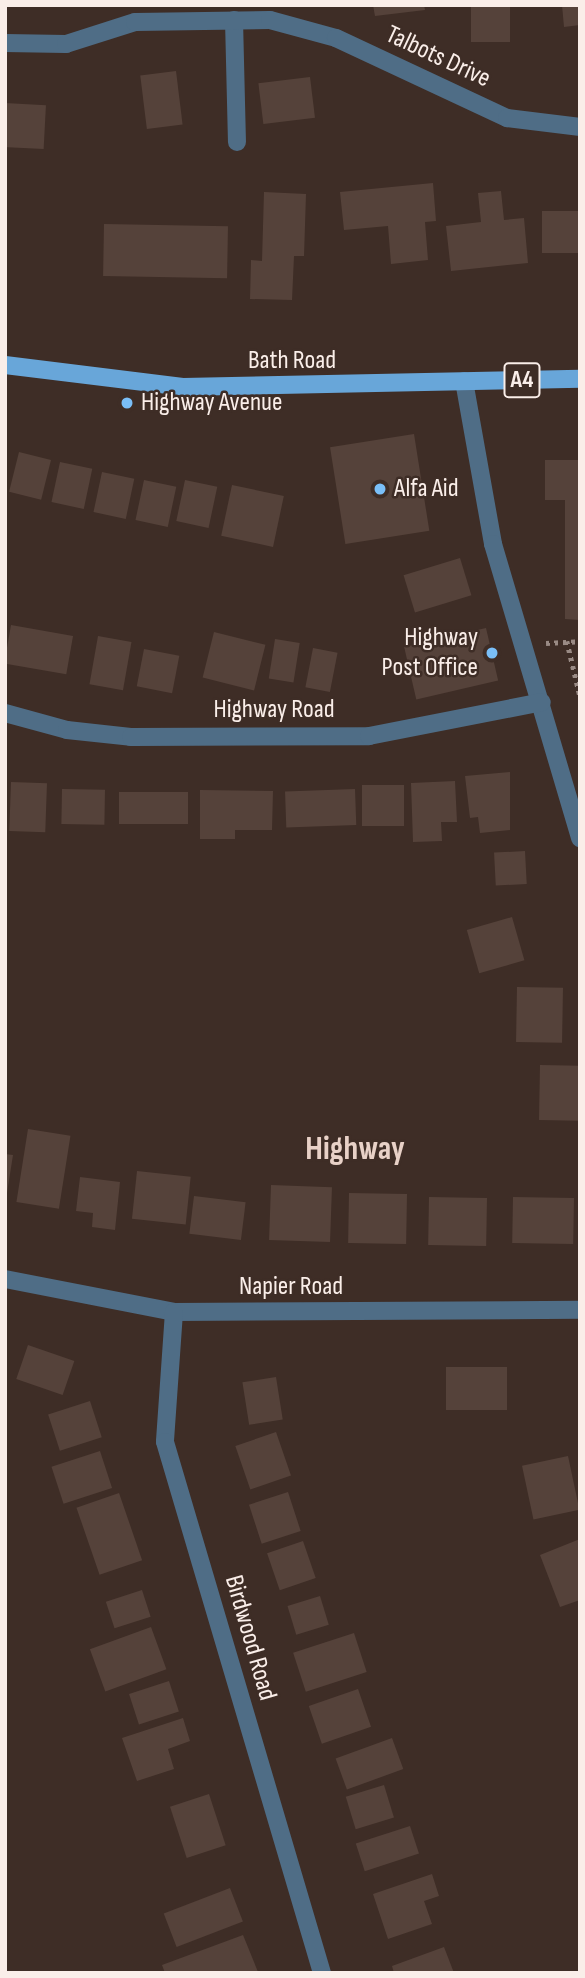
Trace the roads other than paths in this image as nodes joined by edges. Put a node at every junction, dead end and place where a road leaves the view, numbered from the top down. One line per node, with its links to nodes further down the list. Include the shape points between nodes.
1 (234, 20): 2 (street, Talbots Drive, via 135,22 66,44); 3 (street, Talbots Drive, via 270,20 336,38 507,118); 4 (street)
2 (5, 43)
3 (580, 127)
4 (237, 142)
5 (5, 365): 7 (main road, Bath Road / A4, via 183,387 317,389)
6 (580, 379): 7 (main road, Bath Road / A4)
7 (464, 381): 8 (street, via 466,419 493,544)
8 (542, 702): 9 (street, Highway Road, via 369,736 131,737 67,730); 10 (street)
9 (5, 713)
10 (580, 838)
11 (5, 1279): 13 (street, Napier Road)
12 (580, 1310): 13 (street, Napier Road)
13 (174, 1312): 14 (street, Birdwood Road, via 165,1442)
14 (322, 1973)

